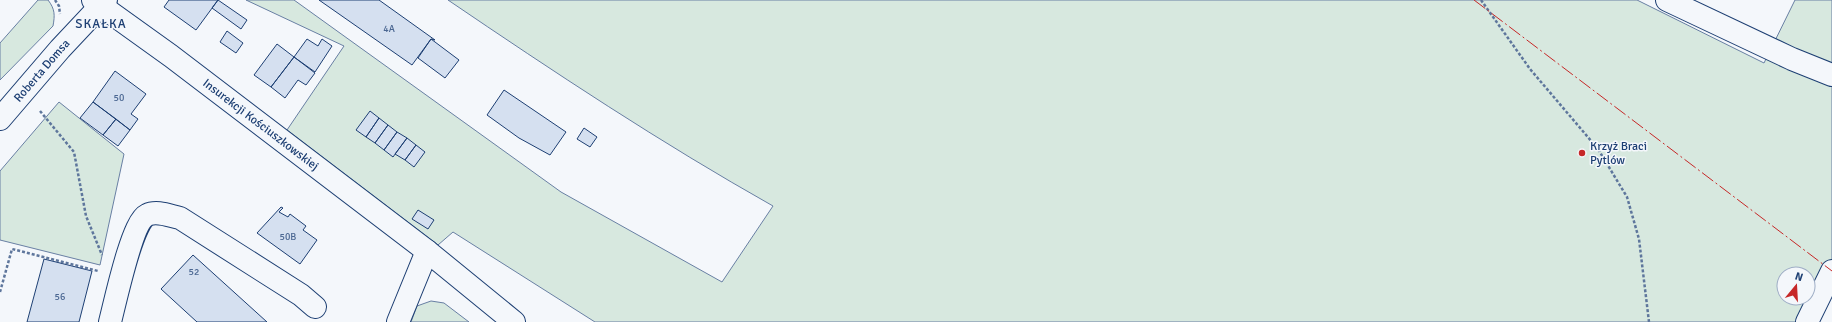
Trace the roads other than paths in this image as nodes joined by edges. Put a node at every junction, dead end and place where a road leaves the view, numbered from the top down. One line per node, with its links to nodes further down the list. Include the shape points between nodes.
1 (1667, 0): 3 (street)
2 (100, 2): 4 (street, Roberta Domsa); 5 (street, Insurekcji Kościuszkowskiej)
3 (1832, 76)
4 (0, 119)
5 (427, 251): 9 (street); 10 (street, Insurekcji Kościuszkowskiej)
6 (1832, 271): 11 (street)
7 (315, 307): 8 (street, via 301,295 180,218 161,213 146,215 138,224)
8 (110, 322)
9 (398, 322)
10 (514, 322)
11 (1807, 322)

